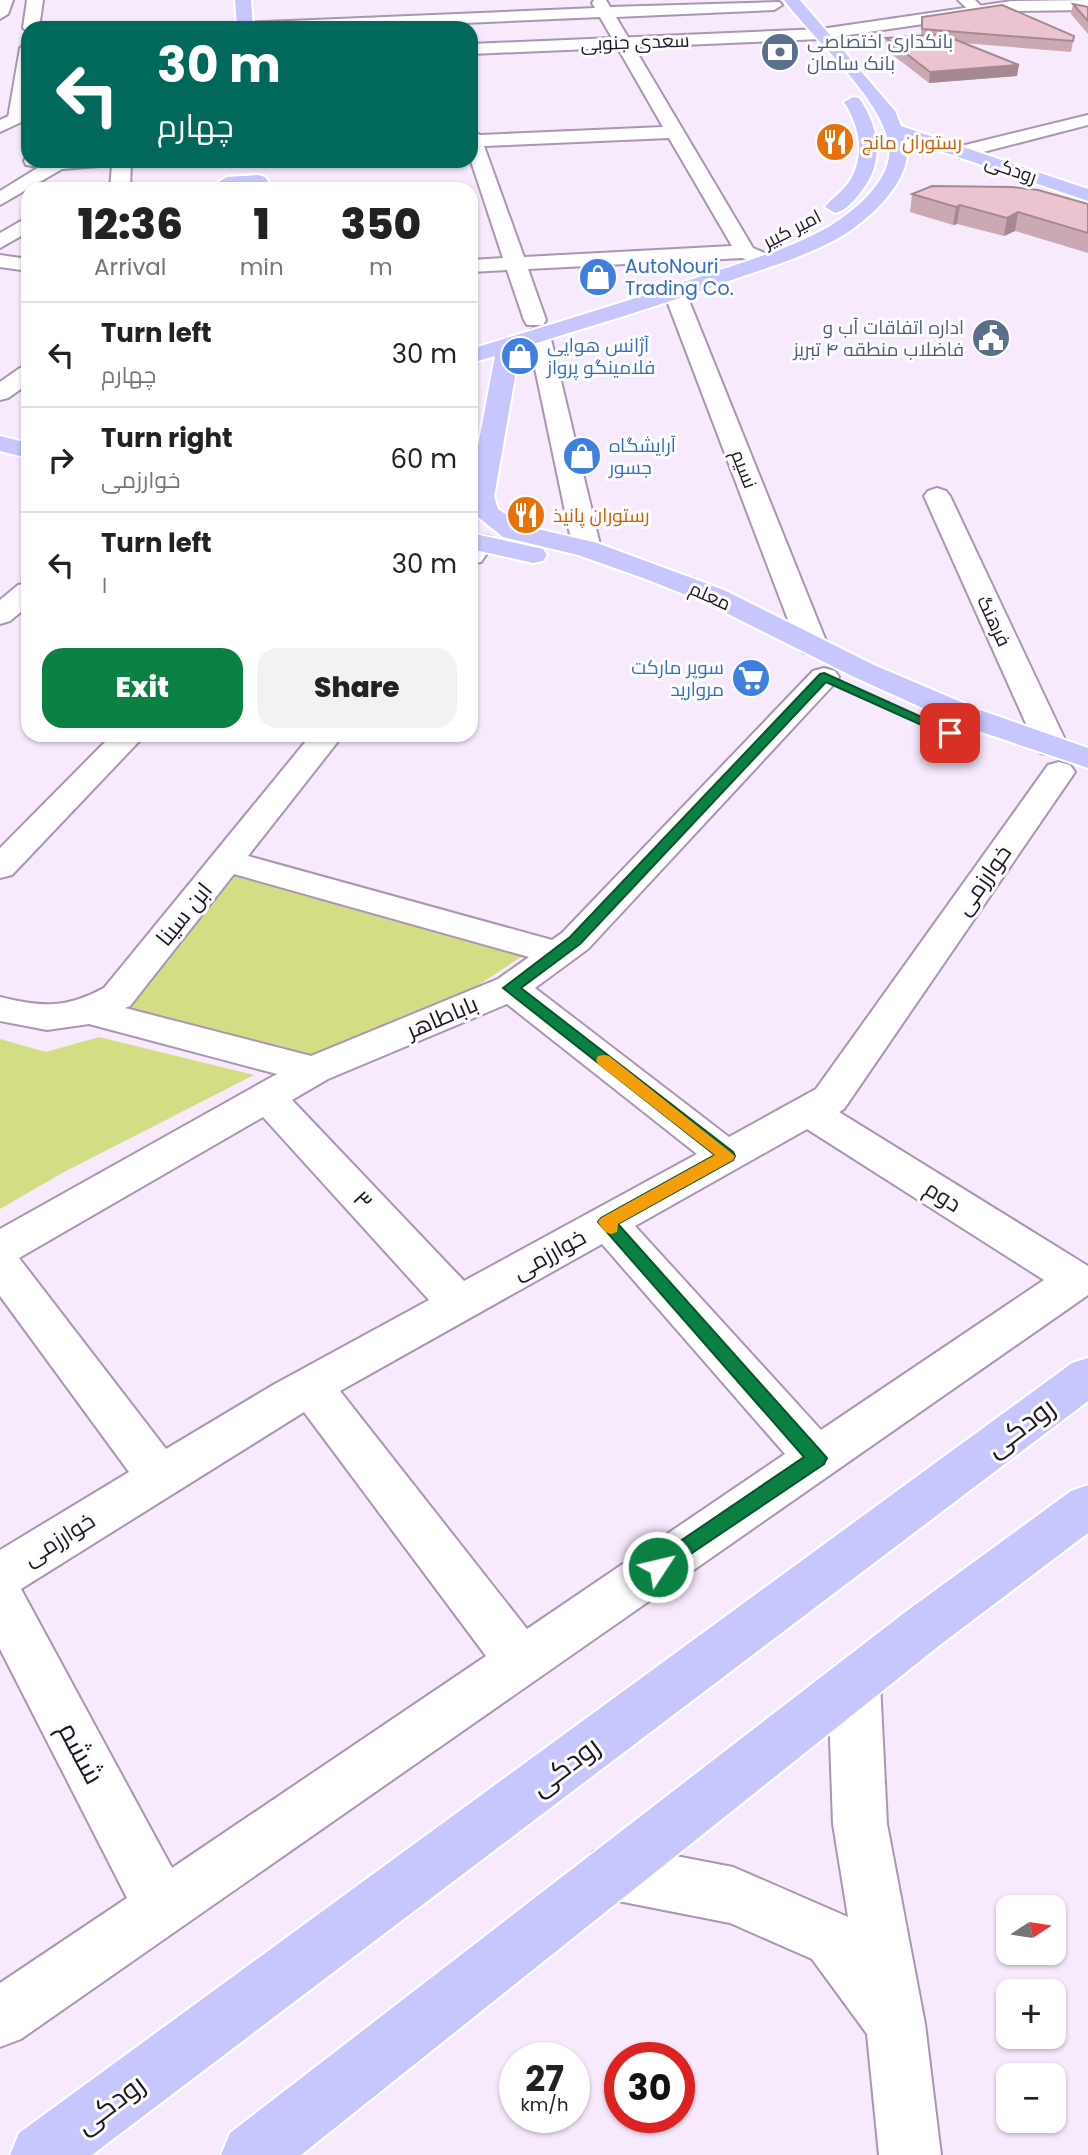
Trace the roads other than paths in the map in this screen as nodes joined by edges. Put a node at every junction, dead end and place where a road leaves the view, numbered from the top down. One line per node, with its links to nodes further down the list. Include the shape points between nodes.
1 (5, 0): 12 (street)
2 (35, 0): 13 (street)
3 (243, 0): 14 (main road)
4 (424, 0): 15 (street)
5 (792, 0): 17 (main road, امیر کبیر)
6 (966, 0): 11 (street)
7 (771, 3): 10 (street); 18 (main road, امیر کبیر)
8 (1010, 3): 9 (street, سعدى جنوبی); 11 (street, سعدى جنوبی)
9 (1088, 5)
10 (602, 6): 16 (street); 19 (street)
11 (978, 11): 17 (street, سعدى جنوبی)
12 (0, 14)
13 (32, 21)
14 (244, 21)
15 (431, 21)
16 (460, 21)
17 (821, 34): 18 (street, سعدى جنوبی); 24 (main road, امیر کبیر, via 890,115)
18 (799, 35): 19 (street, سعدى جنوبی); 42 (main road, امیر کبیر, via 863,115 871,147 863,175 840,203 802,229)
19 (623, 42): 20 (street, سعدى جنوبی); 25 (street)
20 (478, 49)
21 (21, 116): 23 (street)
22 (1085, 122): 27 (street)
23 (0, 127)
24 (893, 130): 27 (main road, رودکى); 38 (main road, امیر کبیر, via 899,148 891,178)
25 (674, 132): 26 (street); 42 (street)
26 (478, 139)
27 (960, 152): 34 (main road, رودکى)
28 (478, 159): 46 (street)
29 (51, 168): 31 (street)
30 (111, 168): 32 (street)
31 (28, 182)
32 (90, 182)
33 (21, 186): 35 (street)
34 (1088, 195)
35 (0, 199)
36 (903, 200): 38 (main road)
37 (1044, 201): 39 (main road, رودکى)
38 (868, 208): 44 (main road, امیر کبیر, via 827,236)
39 (1088, 211)
40 (21, 228): 41 (street)
41 (0, 242)
42 (745, 252): 44 (street); 46 (street); 49 (main road, امیر کبیر)
43 (0, 261): 45 (street)
44 (767, 261): 48 (main road, امیر کبیر)
45 (21, 264)
46 (515, 264): 47 (street); 49 (street)
47 (478, 266)
48 (675, 293): 49 (main road, امیر کبیر); 62 (street, نسیم)
49 (537, 327): 50 (main road, امیر کبیر); 59 (street)
50 (490, 339): 59 (main road, معلم, via 481,497 486,513 512,531)
51 (21, 378): 52 (street)
52 (0, 393)
53 (0, 435): 54 (main road)
54 (21, 437)
55 (0, 443): 56 (main road)
56 (21, 449)
57 (937, 496): 65 (street, فرهنگ)
58 (478, 548): 62 (main road, معلم, via 575,565)
59 (587, 549): 62 (main road, معلم, via 714,596)
60 (21, 597): 61 (street)
61 (0, 615)
62 (819, 661): 65 (main road, معلم, via 950,733); 68 (street, باباطاهر)
63 (122, 742): 67 (street)
64 (321, 742): 66 (street, ابن سینا)
65 (1072, 765): 74 (street, خوارزمی, via 830,1099)
66 (226, 861): 68 (street); 71 (street, ابن سینا, via 117,997)
67 (0, 868)
68 (560, 954): 69 (street, باباطاهر)
69 (511, 988): 72 (street, باباطاهر); 75 (street)
70 (0, 1009): 71 (street, ابن سینا, via 64,1019)
71 (91, 1012): 72 (street)
72 (314, 1070): 73 (street, باباطاهر)
73 (267, 1097): 77 (street, باباطاهر); 79 (street, ۳)
74 (808, 1111): 75 (street, خوارزمی); 82 (street, دوم, via 1077,1280)
75 (727, 1156): 76 (street, خوارزمی)
76 (607, 1222): 79 (street, خوارزمی); 82 (street)
77 (0, 1249)
78 (0, 1264): 83 (street)
79 (459, 1304): 81 (street, خوارزمی)
80 (1088, 1376): 93 (main road, رودکی)
81 (310, 1386): 83 (street, خوارزمی); 87 (street)
82 (817, 1458): 87 (street)
83 (160, 1477): 85 (street, خوارزمی)
84 (1088, 1506): 88 (main road)
85 (0, 1576)
86 (0, 1599): 90 (street, ششم)
87 (521, 1661): 90 (street)
88 (854, 1682): 89 (main road); 92 (street, via 860,1824)
89 (613, 1872): 92 (street, via 733,1895 832,1938); 94 (main road)
90 (162, 1907): 91 (street)
91 (0, 2018)
92 (897, 2024): 95 (street)
93 (41, 2155)
94 (253, 2155)
95 (910, 2155)

